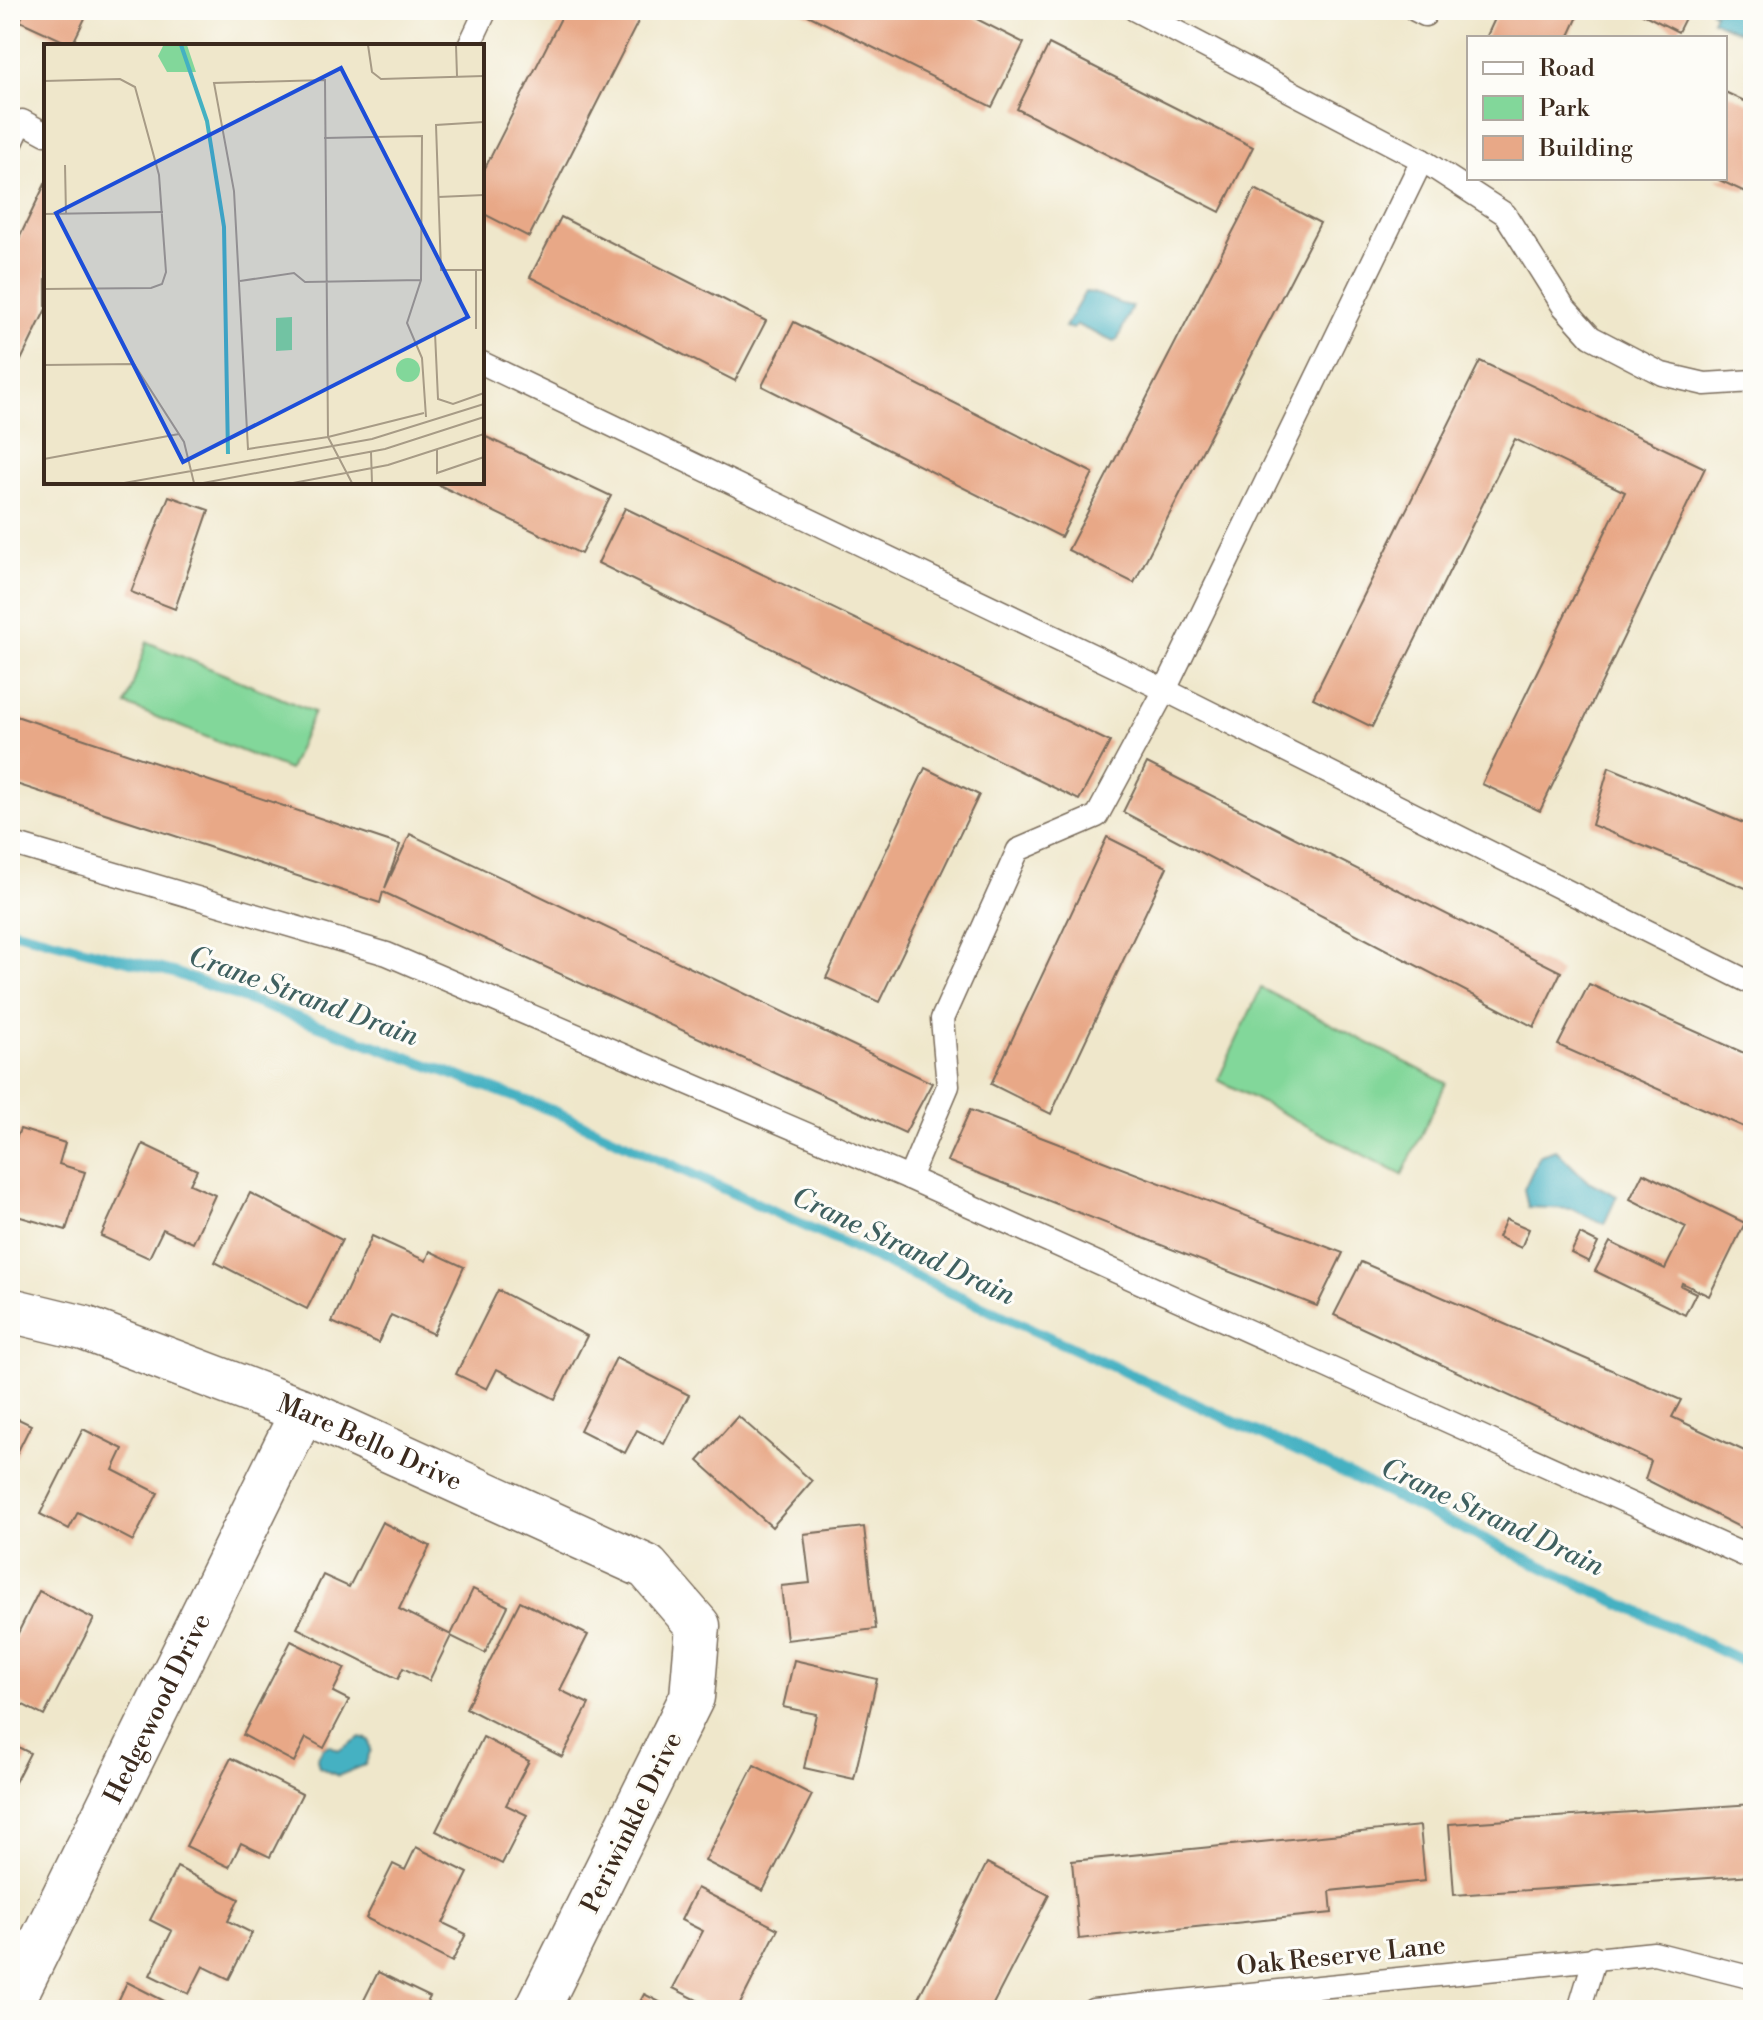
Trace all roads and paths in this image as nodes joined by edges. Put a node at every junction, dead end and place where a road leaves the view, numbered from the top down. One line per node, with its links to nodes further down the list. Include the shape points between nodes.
1 (486, 10): 5 (lane)
2 (1135, 10): 8 (lane)
3 (1415, 10): 4 (lane, via 1425,15)
4 (1428, 10)
5 (470, 44)
6 (44, 133): 7 (lane, via 22,121)
7 (10, 147)
8 (1422, 160): 10 (lane, via 1505,214 1563,306 1591,337 1662,374 1705,384); 11 (lane)
9 (484, 364): 11 (lane)
10 (1753, 381)
11 (1165, 690): 13 (lane); 14 (lane, via 1097,816 1018,850 942,1019 948,1086)
12 (10, 843): 14 (lane, via 387,954)
13 (1753, 984)
14 (909, 1178): 17 (lane)
15 (10, 1310): 16 (street, Mare Bello Drive, via 84,1328)
16 (303, 1411): 18 (street, Mare Bello Drive, via 647,1567); 20 (street, Hedgewood Drive)
17 (1753, 1559)
18 (698, 1626): 23 (street, Periwinkle Drive, via 692,1697)
19 (1595, 1957): 21 (lane, Oak Reserve Lane, via 1654,1953); 24 (lane, Oak Reserve Lane); 25 (lane)
20 (20, 1959): 22 (street, Hedgewood Drive)
21 (1753, 1978)
22 (10, 2006)
23 (537, 2010)
24 (1093, 2010)
25 (1579, 2010)

